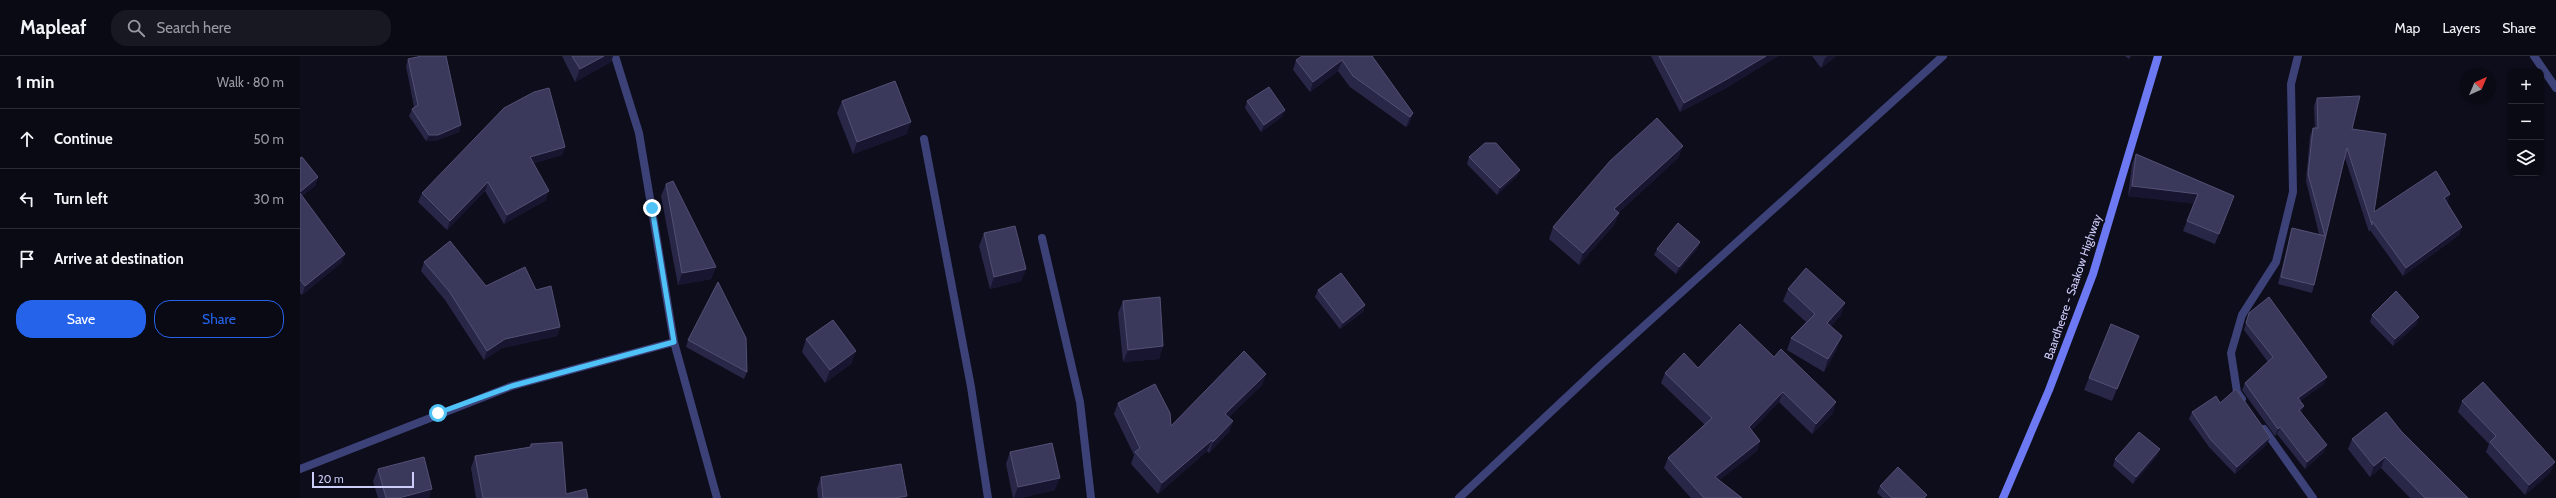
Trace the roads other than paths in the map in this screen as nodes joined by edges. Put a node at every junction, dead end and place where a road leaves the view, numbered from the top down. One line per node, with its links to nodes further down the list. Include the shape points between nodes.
1 (615, 56): 9 (street, via 639,133)
2 (1943, 56): 16 (street, via 1602,364)
3 (2158, 56): 17 (main road, Baardheere - Saakow Highway, via 2093,274 2049,390)
4 (2298, 56): 10 (street, via 2291,84 2293,192 2276,262 2242,315 2231,353 2237,392)
5 (2534, 56): 6 (street)
6 (2556, 88)
7 (924, 139): 14 (street, via 971,387)
8 (1042, 238): 15 (street, via 1080,402)
9 (674, 342): 12 (street, via 512,386); 13 (street)
10 (2246, 405)
11 (2259, 423): 18 (street)
12 (300, 469)
13 (717, 498)
14 (988, 498)
15 (1091, 498)
16 (1460, 498)
17 (2003, 498)
18 (2313, 498)

